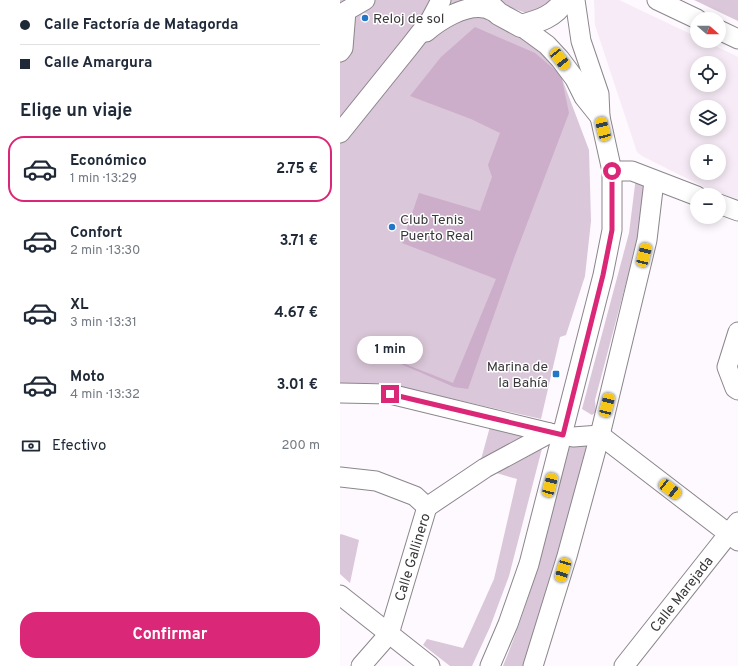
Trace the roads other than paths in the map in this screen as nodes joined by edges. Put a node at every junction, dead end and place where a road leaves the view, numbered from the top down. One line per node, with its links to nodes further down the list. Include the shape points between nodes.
1 (365, 0): 12 (street, via 346,11 343,48)
2 (440, 0): 11 (street, via 431,19)
3 (564, 0): 8 (main road, via 559,9 543,20)
4 (575, 0): 13 (street, via 581,41 599,94)
5 (657, 0): 7 (street)
6 (492, 7): 8 (main road); 11 (street, via 475,8 439,21)
7 (690, 16)
8 (521, 26): 13 (street, via 547,45 560,59 575,79 587,102)
9 (726, 33): 10 (street)
10 (738, 39)
11 (410, 46): 14 (street)
12 (340, 52)
13 (600, 117): 15 (street)
14 (340, 133)
15 (612, 171): 16 (street, via 632,171); 23 (street, via 612,230 603,275)
16 (654, 180): 17 (street); 24 (street, via 647,240)
17 (690, 193)
18 (726, 207): 19 (street)
19 (738, 211)
20 (738, 332): 21 (street, via 727,367)
21 (738, 390)
22 (340, 393): 23 (street, via 390,394)
23 (556, 434): 24 (street, via 573,437); 26 (street, via 485,468); 32 (street, via 529,564)
24 (600, 435): 27 (street); 33 (street, via 567,556)
25 (340, 477): 26 (street, Calle Gallinero, via 376,482 415,496)
26 (427, 507): 29 (street, Calle Gallinero)
27 (735, 532): 34 (street, Calle Marejada)
28 (340, 595): 29 (street)
29 (389, 634): 30 (street, Calle Gallinero); 31 (street)
30 (360, 666)
31 (430, 666)
32 (490, 666)
33 (533, 666)
34 (624, 666)

